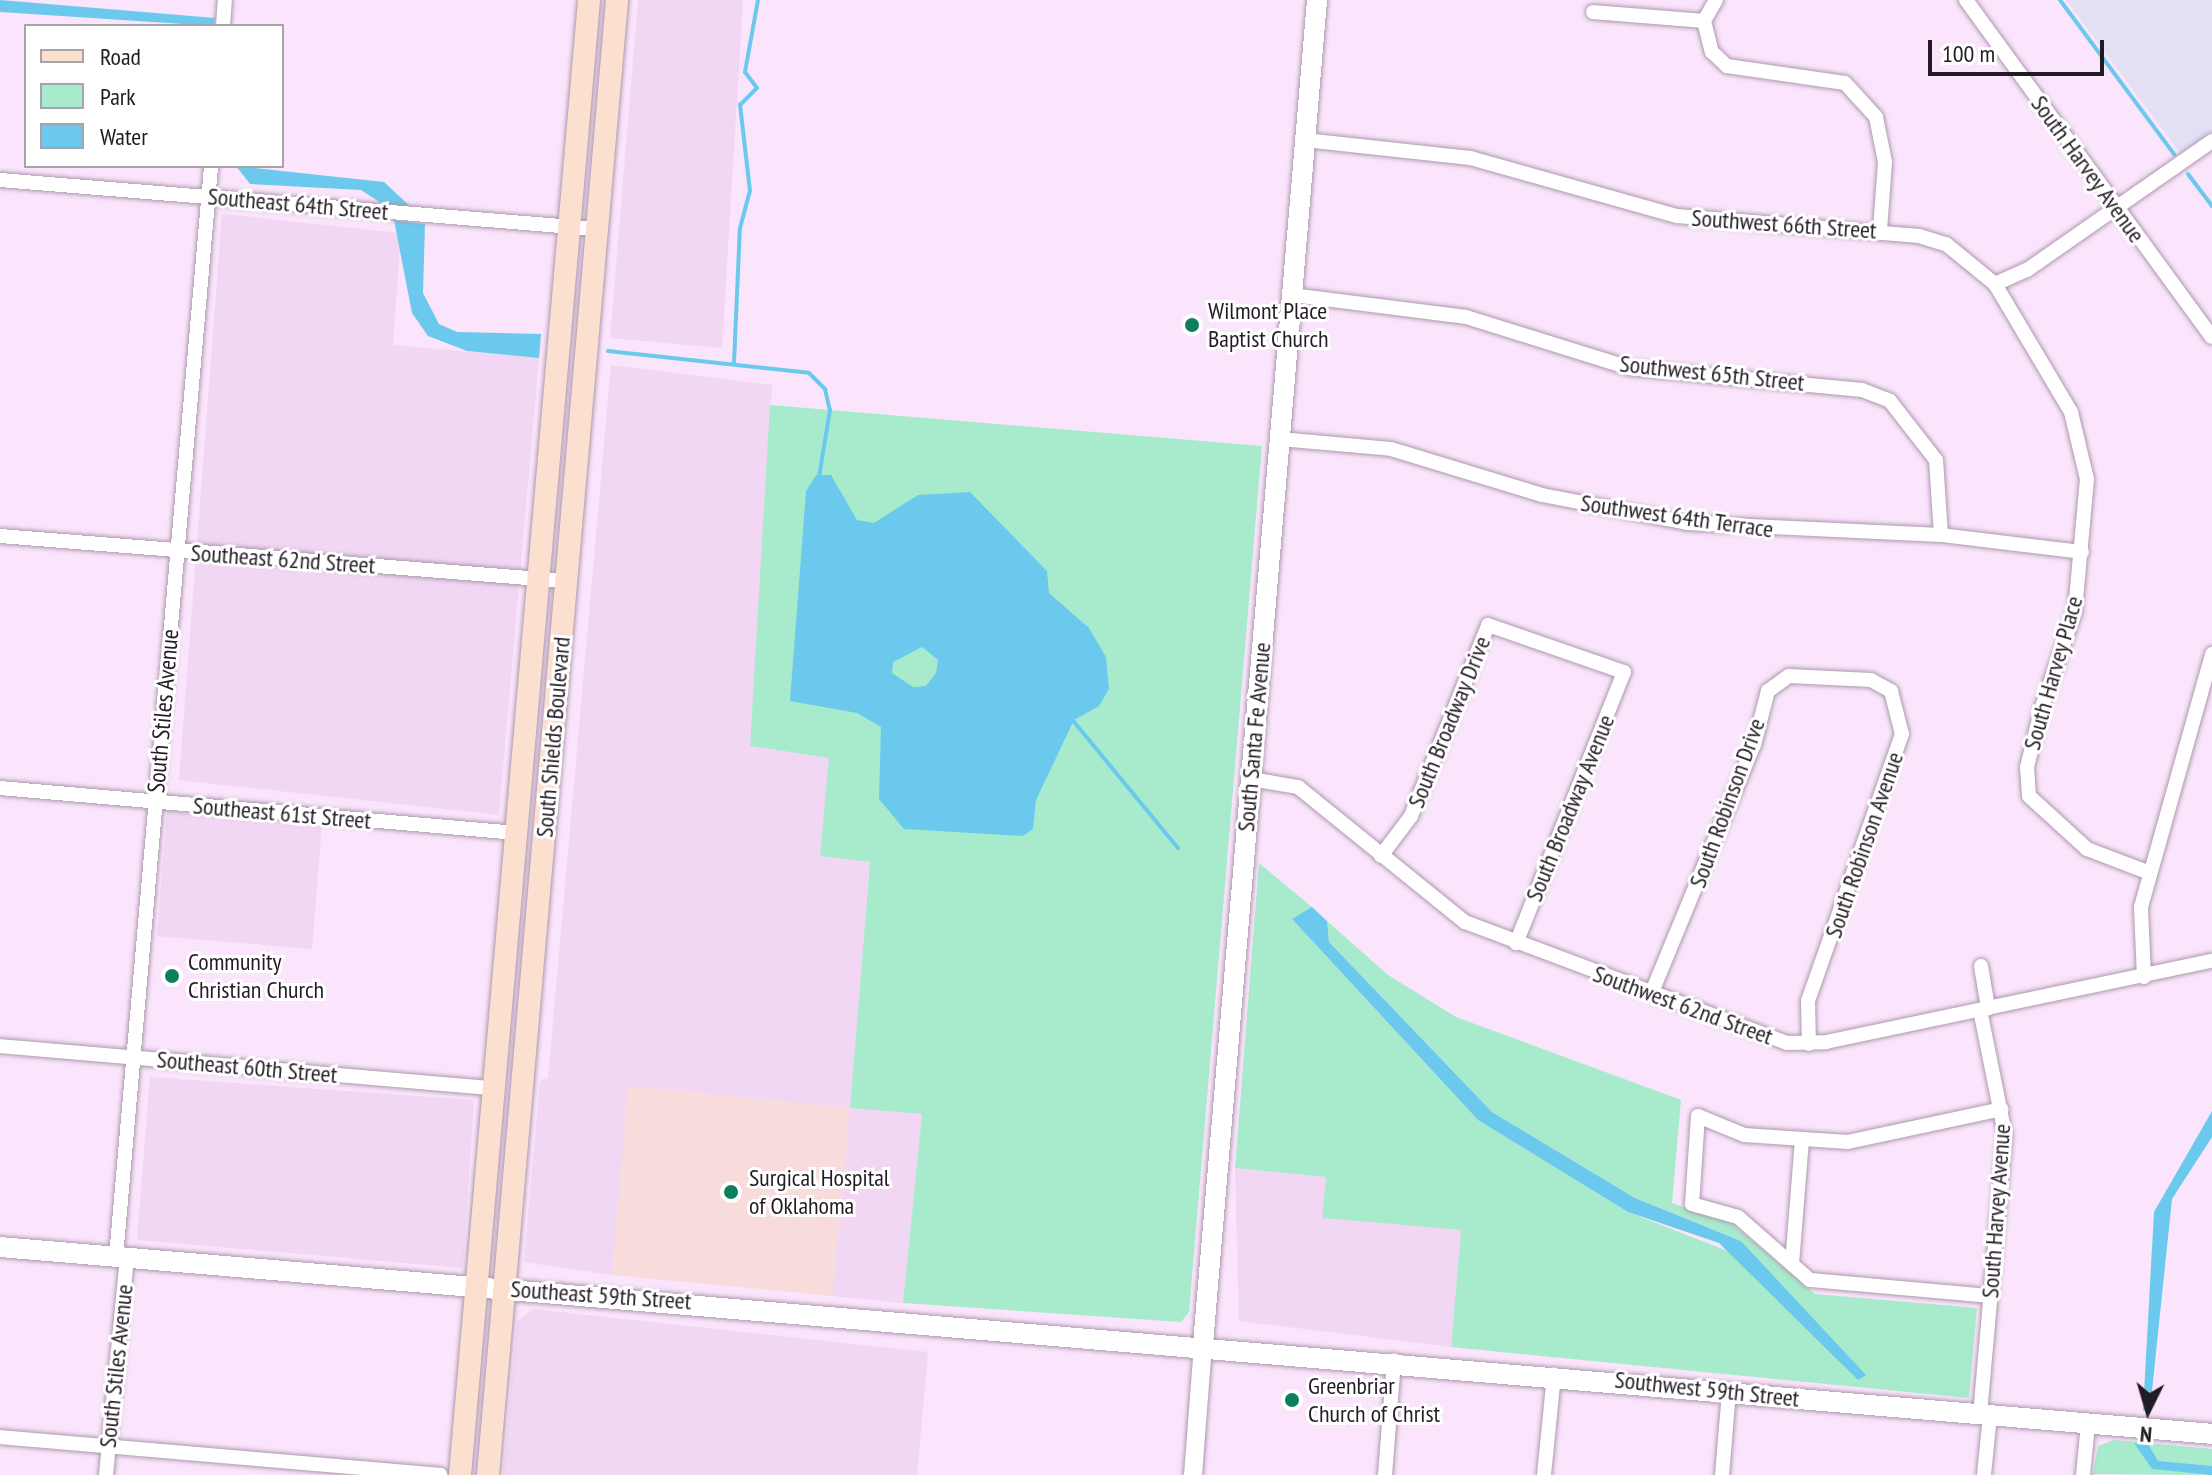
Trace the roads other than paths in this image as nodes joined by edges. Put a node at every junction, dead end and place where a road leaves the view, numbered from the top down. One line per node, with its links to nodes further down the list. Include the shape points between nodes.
1 (225, 0): 8 (street)
2 (589, 0): 16 (main road, South Shields Boulevard)
3 (617, 0): 17 (main road, South Shields Boulevard)
4 (1317, 0): 10 (main road, South Santa Fe Avenue)
5 (1716, 0): 9 (street)
6 (1966, 0): 15 (street, South Harvey Avenue)
7 (1593, 12): 9 (street)
8 (224, 21)
9 (1704, 21): 18 (street, via 1712,52 1727,66 1822,77 1862,97 1883,135)
10 (1305, 140): 18 (street, Southwest 66th Street, via 1470,158 1677,216); 20 (main road, South Santa Fe Avenue)
11 (2212, 141): 15 (street)
12 (211, 168): 14 (street, South Stiles Avenue)
13 (0, 180): 14 (street, Southeast 64th Street)
14 (208, 197): 16 (street, Southeast 64th Street); 25 (street, South Stiles Avenue)
15 (2118, 209): 19 (street); 21 (street, South Harvey Avenue)
16 (569, 227): 17 (street, Southeast 64th Street); 27 (main road, South Shields Boulevard)
17 (597, 229): 28 (main road, South Shields Boulevard)
18 (1880, 230): 19 (street, Southwest 66th Street, via 1946,244)
19 (1995, 284): 26 (street, South Harvey Place, via 2071,412 2087,479)
20 (1292, 295): 22 (main road, South Santa Fe Avenue); 23 (street, Southwest 65th Street, via 1466,317 1630,368 1862,390 1890,401 1936,460)
21 (2212, 337)
22 (1280, 439): 23 (street, Southwest 64th Terrace, via 1391,449 1542,495 1687,523); 32 (main road, South Santa Fe Avenue)
23 (1941, 535): 26 (street, Southwest 64th Terrace)
24 (0, 536): 25 (street, Southeast 62nd Street)
25 (176, 551): 27 (street, Southeast 62nd Street); 34 (street, South Stiles Avenue)
26 (2082, 552): 37 (street, South Harvey Place, via 2075,611 2027,767 2029,796 2087,849)
27 (539, 579): 28 (street, Southeast 62nd Street); 35 (main road, South Shields Boulevard)
28 (566, 581): 39 (main road, South Shields Boulevard)
29 (2212, 654): 37 (street)
30 (1624, 672): 36 (street, South Broadway Drive, via 1488,625 1411,816); 40 (street, South Broadway Avenue)
31 (1848, 677): 44 (street, South Robinson Drive, via 1789,676 1768,691 1749,757); 46 (street, South Robinson Avenue, via 1891,691 1902,734 1808,1001)
32 (1251, 779): 36 (street, Southwest 62nd Street, via 1298,787); 58 (main road, South Santa Fe Avenue)
33 (0, 788): 34 (street, Southeast 61st Street)
34 (155, 802): 35 (street, Southeast 61st Street); 48 (street, South Stiles Avenue)
35 (516, 833): 38 (main road, South Shields Boulevard)
36 (1381, 856): 40 (street, Southwest 62nd Street, via 1450,914)
37 (2150, 873): 43 (street, via 2137,935)
38 (508, 930): 39 (main road); 49 (main road, South Shields Boulevard)
39 (536, 932): 56 (main road, South Shields Boulevard)
40 (1516, 943): 44 (street, Southwest 62nd Street)
41 (2212, 961): 43 (street, Southwest 62nd Street)
42 (1981, 966): 45 (street, South Harvey Avenue)
43 (2144, 977): 45 (street, Southwest 62nd Street)
44 (1652, 992): 46 (street, Southwest 62nd Street, via 1774,1039)
45 (1984, 1009): 46 (street, Southwest 62nd Street); 50 (street, South Harvey Avenue)
46 (1809, 1044)
47 (0, 1046): 48 (street, Southeast 60th Street)
48 (134, 1058): 49 (street, Southeast 60th Street); 53 (street, South Stiles Avenue)
49 (494, 1088): 55 (main road, South Shields Boulevard)
50 (2002, 1109): 51 (street, via 1848,1142); 57 (street, South Harvey Avenue)
51 (1802, 1139): 54 (street); 54 (street, via 1744,1135 1698,1116 1692,1204 1738,1217)
52 (0, 1247): 53 (main road, Southeast 59th Street)
53 (122, 1257): 55 (main road, Southeast 59th Street); 66 (street, South Stiles Avenue)
54 (1792, 1264): 57 (street, via 1810,1280)
55 (477, 1287): 56 (main road, Southeast 59th Street); 69 (main road, South Shields Boulevard)
56 (505, 1288): 58 (main road, Southeast 59th Street); 70 (main road, South Shields Boulevard)
57 (1990, 1296): 62 (street, South Harvey Avenue)
58 (1203, 1344): 59 (main road, Southwest 59th Street); 71 (street, South Santa Fe Avenue)
59 (1394, 1360): 60 (main road, Southwest 59th Street); 72 (street)
60 (1554, 1374): 61 (main road, Southwest 59th Street); 73 (street)
61 (1729, 1392): 62 (main road, Southwest 59th Street); 74 (street)
62 (1985, 1415): 63 (main road, Southwest 59th Street); 75 (street, South Harvey Avenue)
63 (2088, 1424): 64 (main road, Southwest 59th Street); 76 (street)
64 (2212, 1434)
65 (0, 1437): 66 (street)
66 (108, 1446): 67 (street, South Stiles Avenue); 68 (street)
67 (106, 1475)
68 (440, 1475)
69 (460, 1475)
70 (488, 1475)
71 (1193, 1475)
72 (1385, 1475)
73 (1544, 1475)
74 (1722, 1475)
75 (1984, 1475)
76 (2083, 1475)

